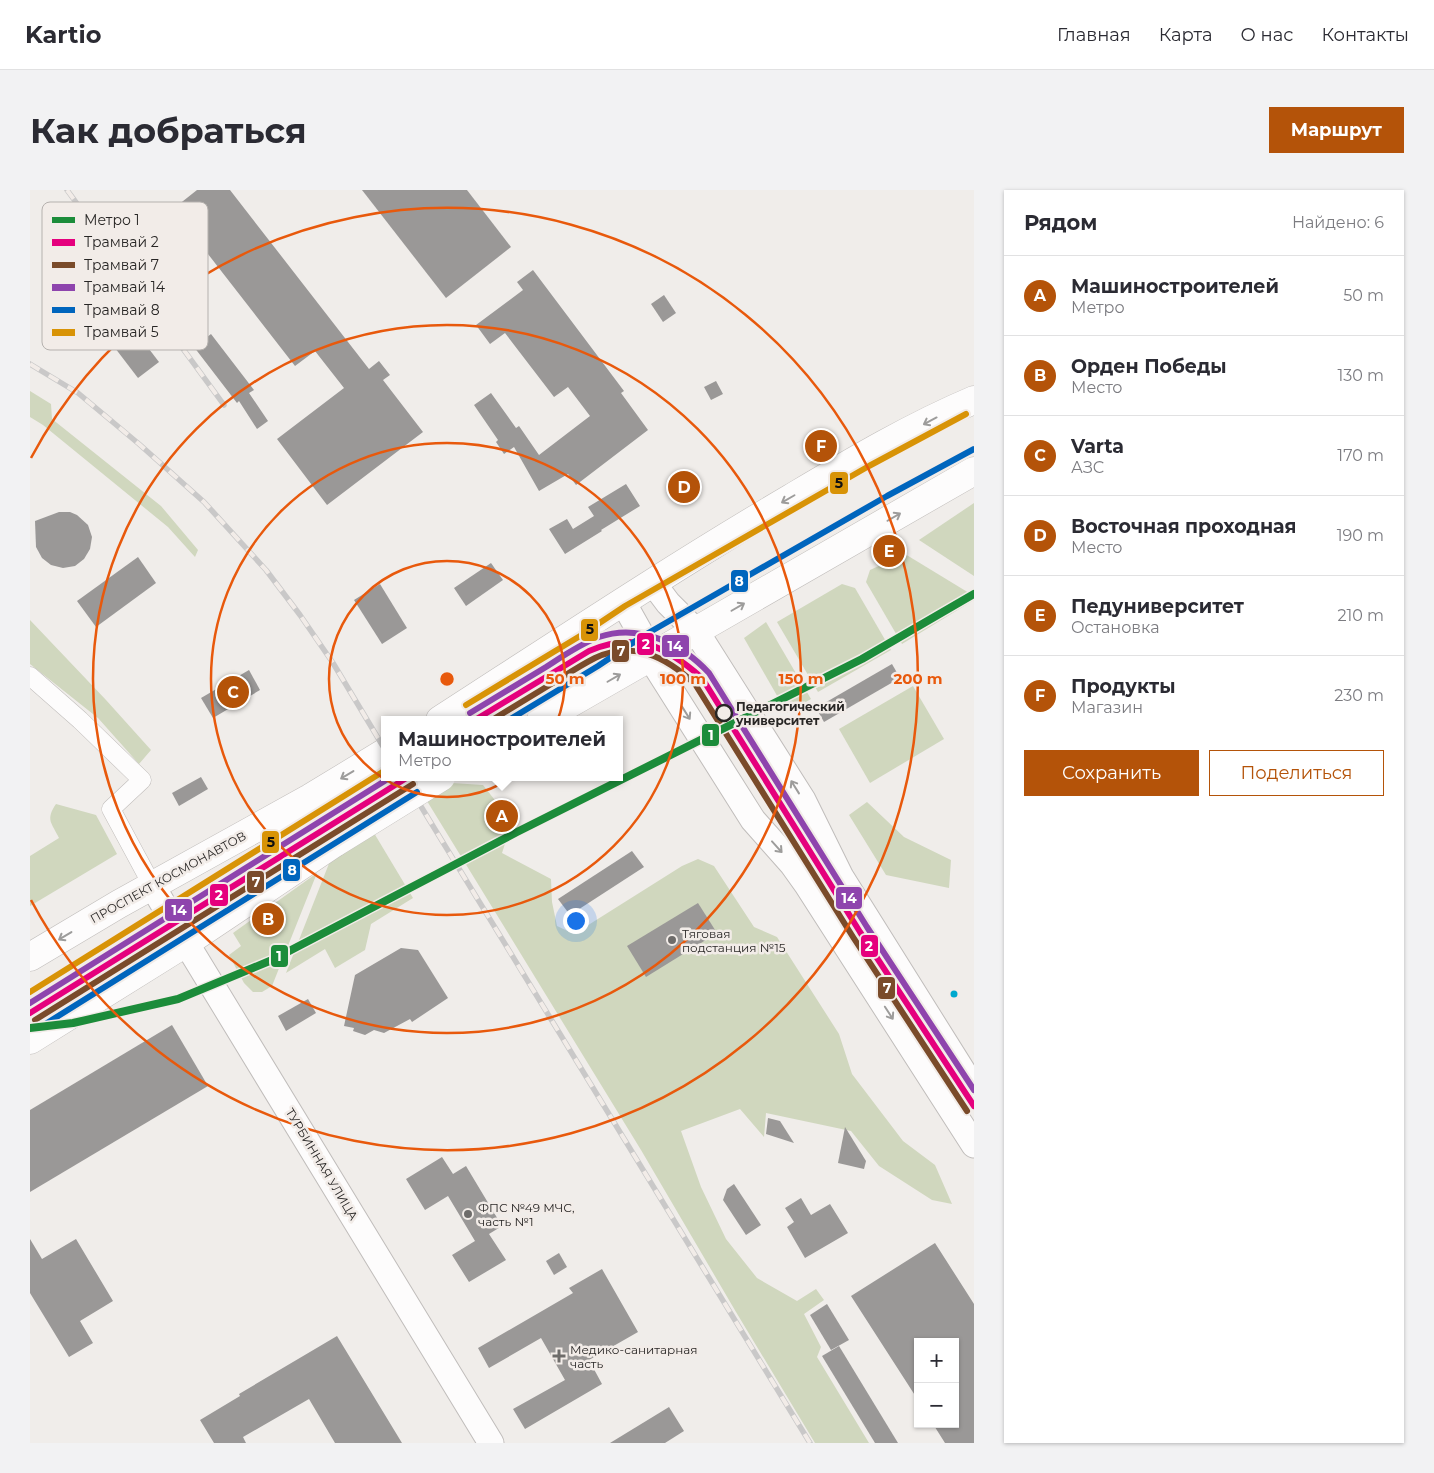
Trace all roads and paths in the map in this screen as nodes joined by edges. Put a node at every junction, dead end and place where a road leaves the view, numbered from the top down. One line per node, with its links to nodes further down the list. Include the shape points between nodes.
1 (974, 400): 3 (main road, one-way to 3, via 858,458)
2 (974, 471): 5 (main road, one-way to 2)
3 (654, 582): 4 (main road); 5 (main road, via 668,603)
4 (623, 602): 6 (main road); 8 (main road)
5 (696, 632): 6 (main road); 16 (main road, one-way to 5, via 841,877 803,800)
6 (650, 657): 9 (main road, one-way to 6); 17 (main road, one-way to 17, via 753,820 807,885)
7 (30, 676): 12 (street, via 142,780 111,809)
8 (446, 716)
9 (548, 716)
10 (381, 755): 12 (main road, ПРОСПЕКТ КОСМОНАВТОВ, one-way to 12)
11 (435, 781): 13 (main road, bridge, via 336,842)
12 (152, 885): 13 (main road, ТУРБИННАЯ УЛИЦА); 14 (main road, ПРОСПЕКТ КОСМОНАВТОВ, one-way to 14)
13 (187, 942): 15 (main road); 18 (main road, ТУРБИННАЯ УЛИЦА)
14 (30, 957)
15 (30, 1040)
16 (974, 1089)
17 (974, 1145)
18 (491, 1443)

